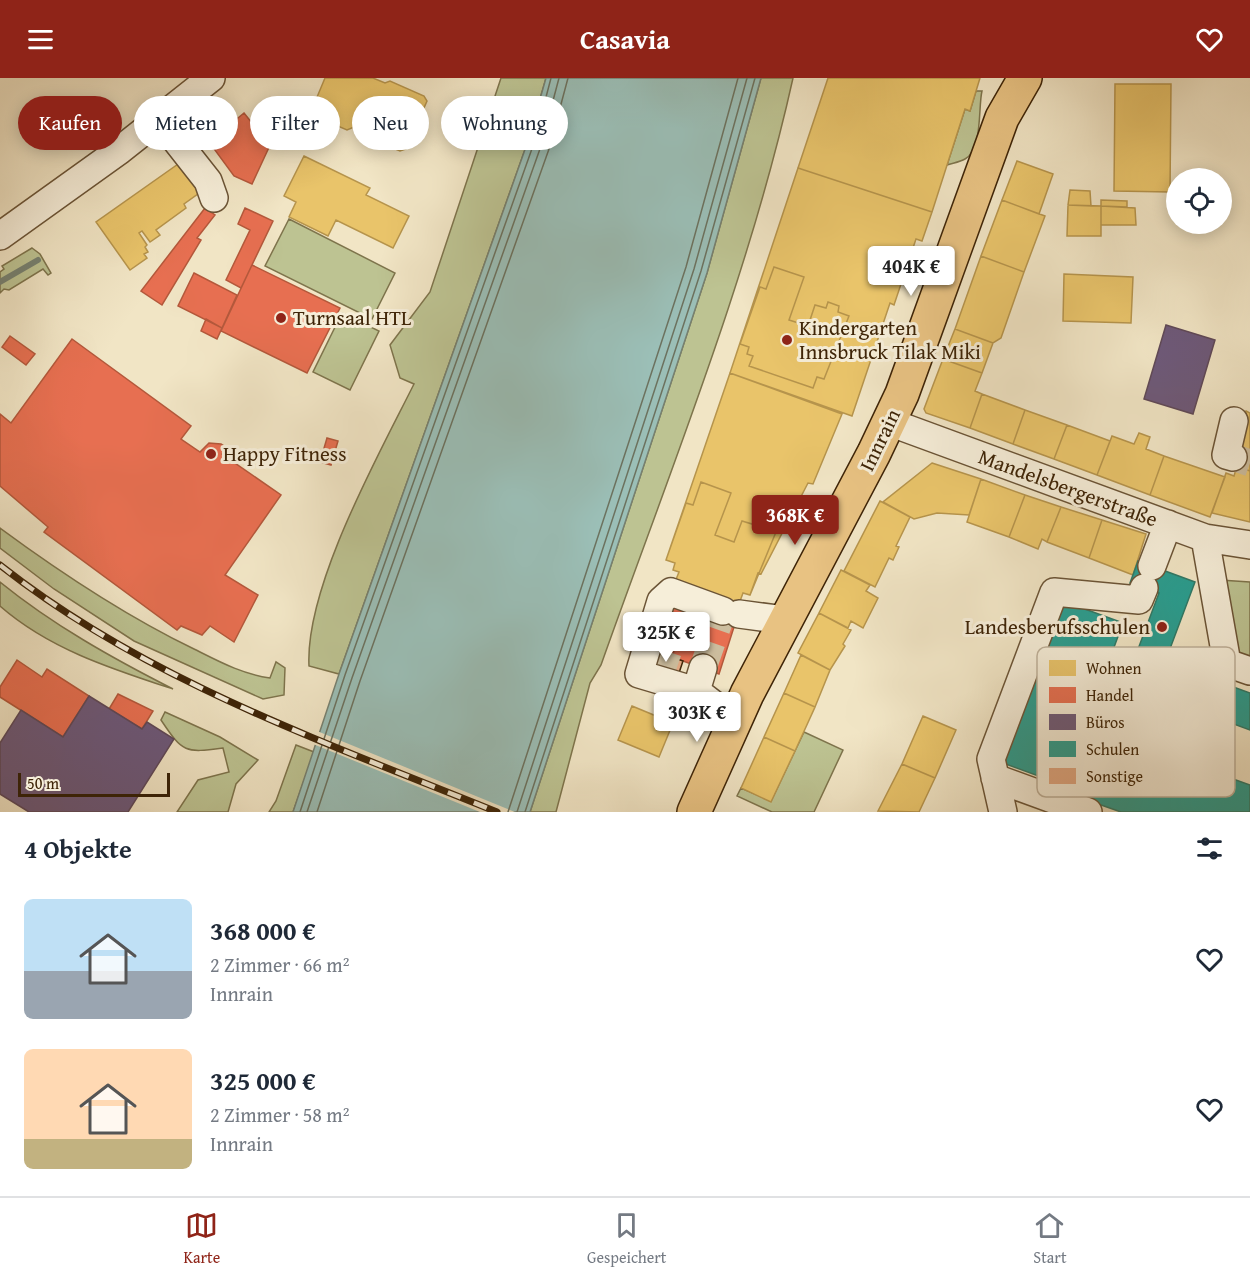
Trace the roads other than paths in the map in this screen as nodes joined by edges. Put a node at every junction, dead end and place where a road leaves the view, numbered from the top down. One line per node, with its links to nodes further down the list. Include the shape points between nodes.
1 (211, 78): 4 (street)
2 (1009, 78): 5 (main road, Innrain)
3 (1024, 78): 5 (main road, Innrain)
4 (189, 96)
5 (1002, 118): 11 (main road, Innrain, via 903,394)
6 (134, 139): 9 (street)
7 (184, 150): 8 (street, via 208,181)
8 (214, 198)
9 (0, 236)
10 (1234, 421): 12 (street, via 1226,455)
11 (889, 422): 13 (street, Mandelsbergerstraße); 16 (main road, Innrain)
12 (1233, 457)
13 (1168, 524): 14 (street, Mandelsbergerstraße); 21 (street, via 1139,600 1054,592 991,759)
14 (1204, 538): 15 (street, Mandelsbergerstraße); 17 (street)
15 (1250, 545)
16 (785, 620): 20 (main road, Innrain); 20 (street, via 731,612 671,592 661,602 647,659 639,674 695,676)
17 (1224, 647)
18 (1235, 666): 19 (street)
19 (1250, 671)
20 (735, 721): 24 (main road, Innrain)
21 (995, 778): 22 (street); 25 (street)
22 (1037, 793)
23 (1047, 797): 26 (street)
24 (694, 812)
25 (1003, 812)
26 (1088, 812)

